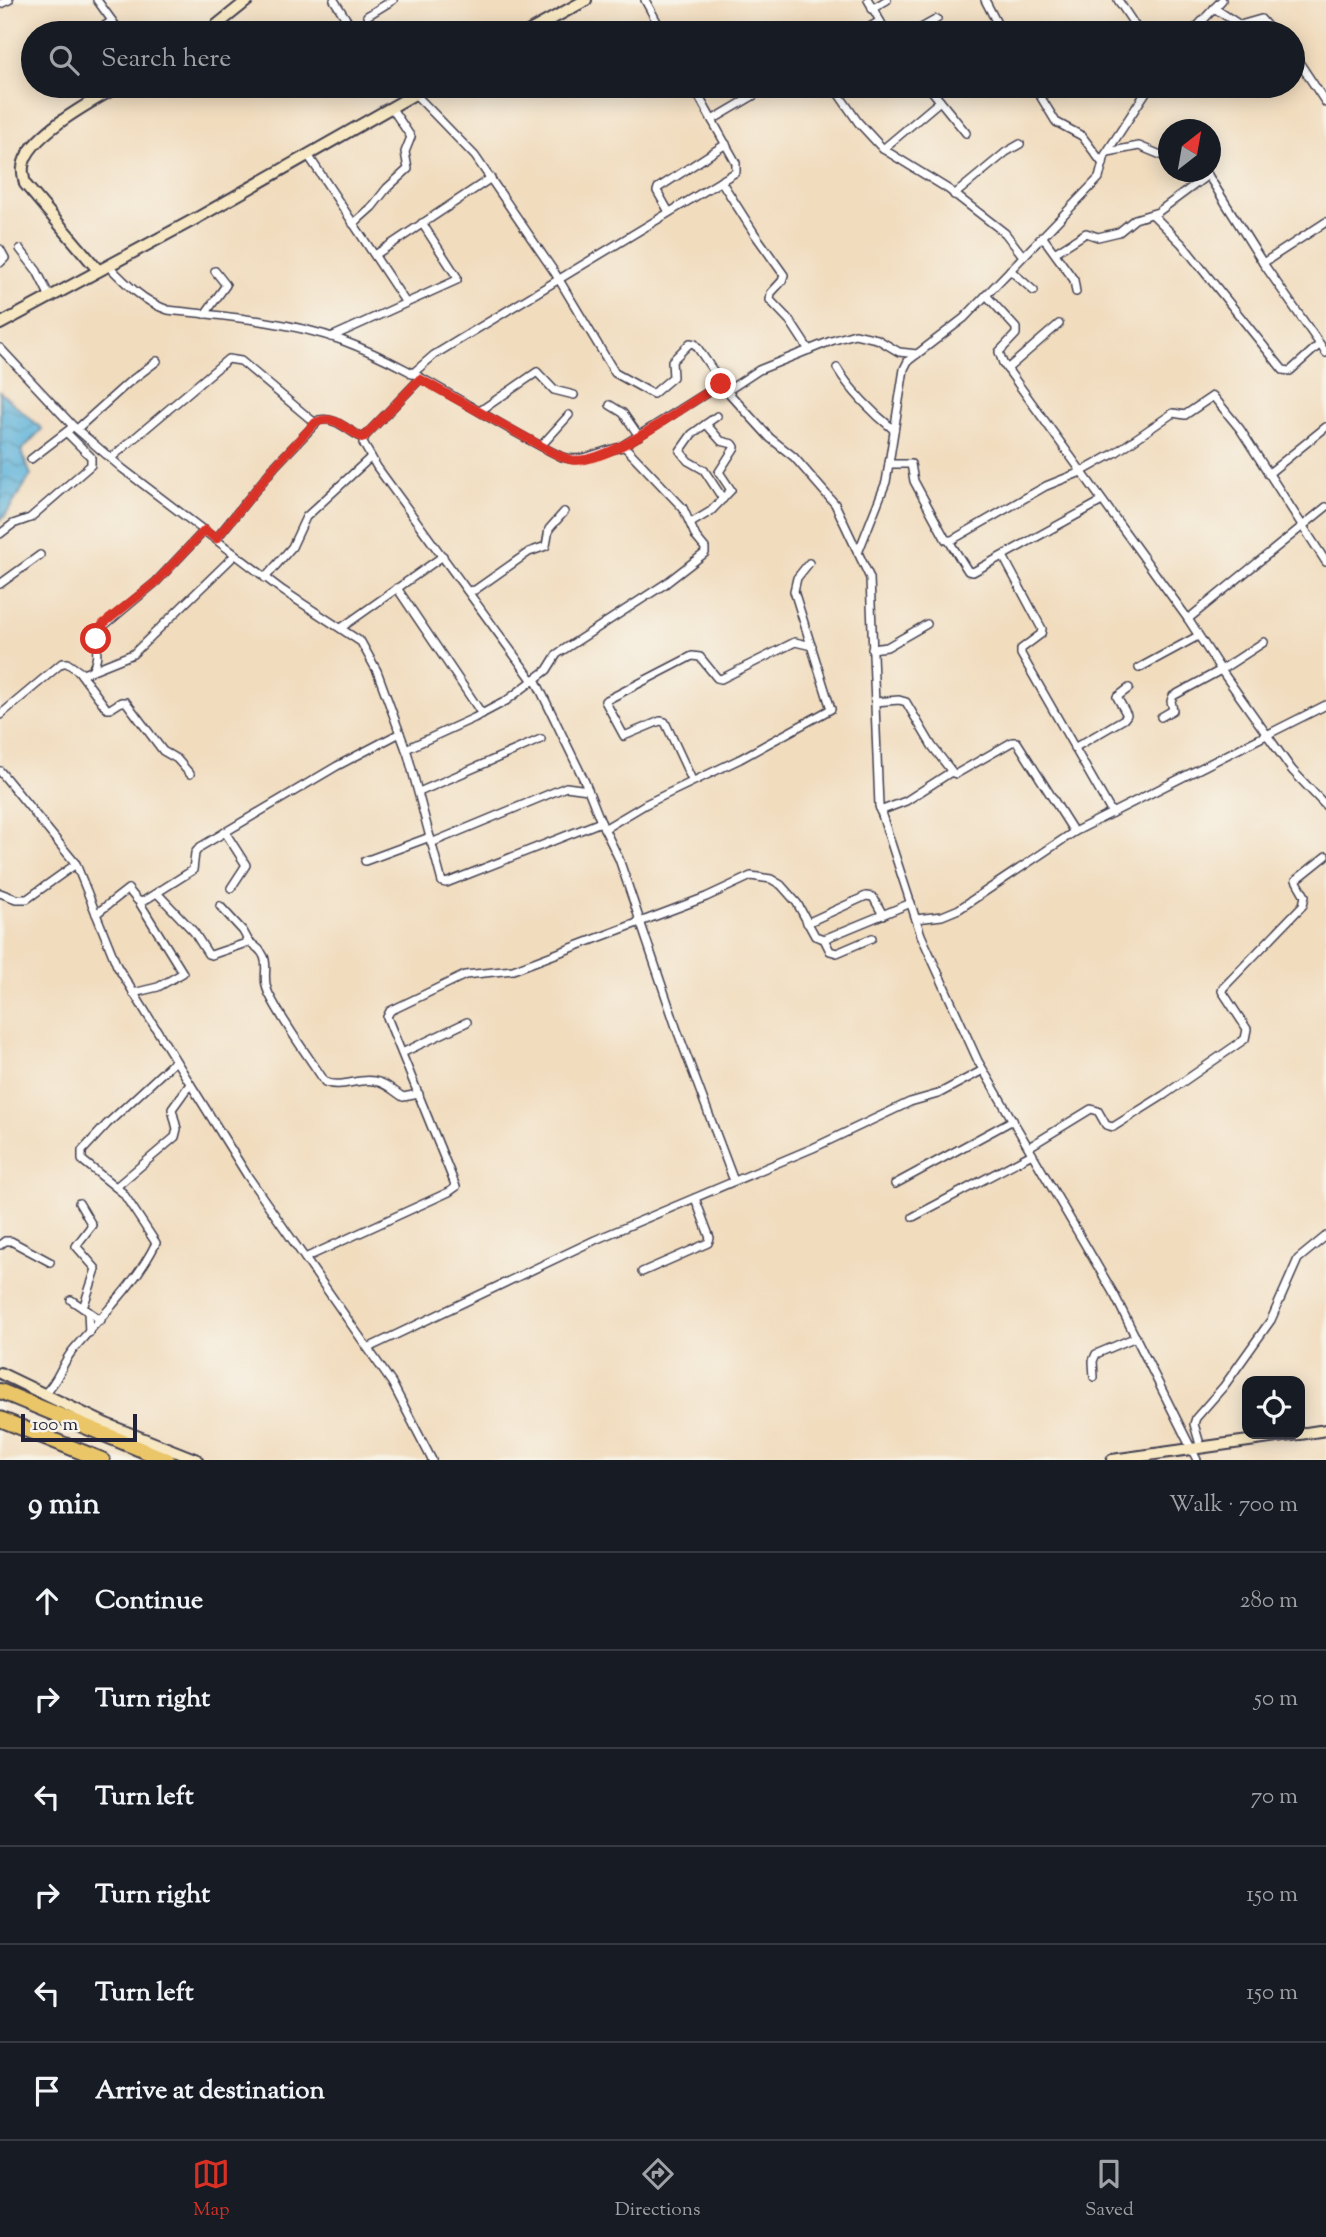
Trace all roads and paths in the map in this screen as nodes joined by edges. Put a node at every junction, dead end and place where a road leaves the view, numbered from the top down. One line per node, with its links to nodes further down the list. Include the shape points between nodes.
1 (9, 0): 13 (street)
2 (97, 0): 19 (street)
3 (248, 0): 20 (street)
4 (334, 0): 21 (street)
5 (393, 0): 17 (street)
6 (586, 0): 14 (street)
7 (645, 0): 23 (street)
8 (867, 0): 16 (street)
9 (887, 0): 16 (street)
10 (985, 0): 26 (street)
11 (1118, 0): 27 (street)
12 (1222, 0): 15 (street)
13 (0, 4)
14 (567, 5): 22 (street)
15 (1214, 8): 28 (street); 29 (street)
16 (872, 9): 24 (street)
17 (367, 16)
18 (937, 19): 25 (street)
19 (112, 21)
20 (222, 21)
21 (347, 21)
22 (544, 21)
23 (656, 21)
24 (879, 21)
25 (933, 21)
26 (996, 21)
27 (1132, 21)
28 (1202, 21)
29 (1234, 21)
30 (1305, 71): 41 (street)
31 (98, 98): 70 (street, via 46,133 23,167 25,184)
32 (408, 98): 42 (street)
33 (419, 98): 52 (street)
34 (700, 98): 43 (street)
35 (750, 98): 43 (street)
36 (841, 98): 47 (street)
37 (938, 98): 40 (street)
38 (1041, 98): 51 (street, via 1056,122 1082,136)
39 (1142, 98): 48 (street)
40 (940, 101): 44 (street); 47 (street)
41 (1326, 103)
42 (391, 107): 50 (street); 61 (street, via 411,138 405,152 408,169)
43 (712, 120): 45 (street)
44 (967, 133)
45 (726, 144): 53 (street, via 737,167); 57 (street, via 658,188)
46 (1020, 145): 56 (street)
47 (883, 149): 56 (street)
48 (1108, 152): 49 (street, via 1139,146); 51 (street)
49 (1158, 154)
50 (308, 155): 61 (street); 70 (street)
51 (1103, 164): 62 (street, via 1099,178)
52 (491, 178): 60 (street); 73 (street)
53 (721, 181): 57 (street); 85 (street, via 784,275 770,300)
54 (1195, 182): 58 (street)
55 (1213, 182): 69 (street)
56 (954, 194): 67 (street, via 1006,233)
57 (669, 212): 73 (street)
58 (1153, 215): 65 (street, via 1098,237 1086,233); 83 (street, via 1182,244 1283,370 1290,371)
59 (1326, 222): 69 (street)
60 (422, 223): 66 (street); 78 (street, via 457,279)
61 (353, 224): 66 (street)
62 (1042, 236): 65 (street); 67 (street)
63 (0, 249): 68 (street, via 5,258)
64 (20, 249): 77 (street)
65 (1056, 252): 75 (street, via 1074,280)
66 (374, 255): 78 (street)
67 (1023, 256): 71 (street)
68 (0, 263)
69 (1263, 263): 83 (street)
70 (103, 267): 77 (street); 79 (street, via 154,304)
71 (1010, 270): 74 (street); 76 (street)
72 (215, 271): 79 (street, via 226,285)
73 (559, 279): 91 (street, via 434,355); 93 (street, via 617,376 653,394 673,377 672,360 692,343)
74 (1034, 291)
75 (1076, 292)
76 (986, 295): 87 (street); 90 (street, via 1016,328 999,352)
77 (50, 297): 80 (street)
78 (406, 303): 82 (street)
79 (205, 314): 82 (street)
80 (0, 324)
81 (1059, 324): 90 (street)
82 (331, 337): 91 (street)
83 (1320, 344): 86 (street)
84 (0, 348): 102 (street)
85 (809, 350): 87 (street, via 860,334 877,338 896,351); 94 (street, via 759,370)
86 (1326, 353)
87 (916, 354): 104 (street, via 904,369)
88 (157, 361): 102 (street)
89 (837, 368): 104 (street, via 845,382)
90 (1007, 369): 114 (street)
91 (412, 374): 92 (street)
92 (420, 379): 97 (street); 107 (street)
93 (721, 384): 94 (street); 106 (street)
94 (727, 391): 126 (street, via 835,504)
95 (574, 395): 97 (street, via 556,391 537,372)
96 (610, 405): 106 (street, via 624,413)
97 (480, 411): 108 (street)
98 (569, 415): 108 (street)
99 (717, 416): 101 (street)
100 (315, 423): 107 (street, via 324,419 338,422); 111 (street, via 241,361 228,359); 124 (street)
101 (706, 424): 116 (street, via 721,441 735,447 719,469 731,490); 116 (street, via 680,451 704,470)
102 (75, 427): 105 (street); 111 (street)
103 (1326, 427): 115 (street)
104 (894, 430): 113 (street)
105 (67, 433): 112 (street); 123 (street, via 91,457 91,465 30,517)
106 (639, 436): 109 (street)
107 (363, 438): 110 (street)
108 (541, 446): 109 (street, via 572,460)
109 (621, 446): 120 (street, via 683,508)
110 (371, 457): 129 (street); 133 (street, via 306,517 292,547)
111 (111, 458): 122 (street)
112 (31, 460)
113 (889, 464): 125 (street, via 911,464 914,481); 126 (street)
114 (1081, 472): 115 (street, via 1173,413 1185,415 1213,396); 117 (street); 125 (street, via 1046,486)
115 (1268, 474): 121 (street)
116 (723, 499): 120 (street)
117 (1102, 501): 130 (street); 137 (street)
118 (1326, 507): 121 (street)
119 (564, 512): 136 (street, via 549,529 546,546)
120 (691, 523): 148 (street, via 705,553 557,654)
121 (1301, 527): 131 (street); 137 (street)
122 (205, 530): 124 (street); 145 (street, via 156,582 100,629 98,660)
123 (0, 534)
124 (216, 539): 128 (street)
125 (949, 541): 130 (street, via 970,572)
126 (858, 553): 143 (street, via 870,578)
127 (40, 555): 134 (street)
128 (235, 555): 133 (street); 145 (street, via 133,654)
129 (443, 556): 135 (street); 136 (street)
130 (1003, 556): 158 (street, via 1042,629 1021,654)
131 (1326, 562)
132 (809, 563): 142 (street, via 794,591)
133 (265, 578): 139 (street)
134 (0, 583)
135 (397, 588): 139 (street); 152 (street)
136 (468, 591): 148 (street)
137 (1188, 619): 140 (street)
138 (927, 624): 143 (street, via 887,647)
139 (341, 628): 155 (street, via 365,647)
140 (1198, 636): 144 (street); 146 (street)
141 (1264, 642): 146 (street)
142 (813, 646): 163 (street, via 831,709); 163 (street, via 796,642 721,679 700,657 692,656 606,701 624,736 665,722)
143 (872, 649): 150 (street)
144 (1139, 668)
145 (92, 670): 147 (street)
146 (1221, 670): 154 (street, via 1173,696 1173,710); 156 (street)
147 (80, 673): 153 (street, via 62,663); 162 (street, via 107,709 126,702 163,751)
148 (534, 680): 152 (street); 164 (street)
149 (1129, 688): 158 (street, via 1117,697 1127,715 1124,719)
150 (874, 702): 161 (street, via 906,702); 167 (street)
151 (1326, 705): 156 (street)
152 (482, 714): 159 (street)
153 (0, 715)
154 (1161, 717)
155 (400, 733): 159 (street); 170 (street)
156 (1268, 736): 166 (street); 168 (street)
157 (541, 739): 165 (street)
158 (1074, 748): 168 (street)
159 (406, 749): 165 (street)
160 (0, 771): 175 (street)
161 (951, 772): 167 (street, via 906,801); 171 (street, via 956,774 1017,742)
162 (190, 774)
163 (692, 780): 169 (street)
164 (588, 790): 169 (street); 172 (street, via 566,787)
165 (419, 792): 172 (street)
166 (1326, 806)
167 (880, 811): 180 (street)
168 (1112, 813): 171 (street)
169 (602, 825): 172 (street, via 446,883 440,878); 185 (street)
170 (225, 832): 176 (street, via 246,865); 178 (street, via 197,850 193,870)
171 (1074, 832): 184 (street, via 959,909)
172 (431, 840): 174 (street)
173 (1326, 856): 198 (street, via 1296,880 1305,896 1303,905 1223,988 1247,1029 1245,1039 1113,1127 1091,1109)
174 (365, 861)
175 (76, 864): 177 (street, via 27,899); 182 (street)
176 (231, 888)
177 (0, 893)
178 (157, 893): 179 (street); 189 (street, via 208,954)
179 (139, 902): 182 (street, via 128,889); 190 (street, via 183,973 158,987)
180 (911, 903): 183 (street); 184 (street)
181 (220, 906): 189 (street)
182 (96, 914): 190 (street)
183 (883, 915): 186 (street, via 873,897 866,896); 188 (street)
184 (916, 919): 194 (street)
185 (639, 922): 186 (street, via 751,876 781,885); 192 (street, via 513,970 465,975 390,1011 387,1017); 199 (street)
186 (807, 923): 188 (street, via 815,936)
187 (872, 938): 188 (street, via 837,953 830,951)
188 (824, 939)
189 (249, 942): 196 (street, via 266,958 268,992 325,1082 375,1081 403,1097)
190 (133, 993): 193 (street)
191 (467, 1022): 192 (street)
192 (402, 1053): 196 (street)
193 (175, 1060): 195 (street); 201 (street, via 82,1151 82,1160)
194 (984, 1070): 197 (street); 199 (street)
195 (190, 1084): 201 (street, via 172,1109 175,1137); 207 (street)
196 (419, 1094): 207 (street, via 456,1186)
197 (1013, 1120): 198 (street); 200 (street)
198 (1030, 1151): 204 (street); 214 (street)
199 (734, 1181): 202 (street)
200 (895, 1184)
201 (116, 1187): 212 (street, via 156,1243)
202 (695, 1198): 209 (street, via 708,1243); 215 (street, via 595,1240)
203 (79, 1203): 211 (street, via 92,1225 76,1247 96,1269)
204 (913, 1217)
205 (1326, 1236): 224 (street, via 1298,1259 1271,1320 1196,1418)
206 (0, 1245): 208 (street, via 11,1241)
207 (305, 1258): 215 (street)
208 (50, 1262)
209 (642, 1272)
210 (71, 1300): 211 (street)
211 (85, 1310): 212 (street); 213 (street)
212 (101, 1320): 213 (street)
213 (89, 1333): 219 (street)
214 (1136, 1337): 217 (street, via 1096,1354); 224 (street)
215 (368, 1348): 228 (street, via 393,1383)
216 (0, 1373): 219 (street)
217 (1094, 1377)
218 (0, 1391): 226 (highway)
219 (44, 1394): 227 (street)
220 (0, 1419): 225 (highway)
221 (1326, 1430): 222 (street)
222 (1305, 1433)
223 (1262, 1439): 224 (street)
224 (1196, 1448): 229 (street); 230 (street)
225 (102, 1460)
226 (167, 1460)
227 (197, 1460)
228 (432, 1460)
229 (1112, 1460)
230 (1197, 1460)

